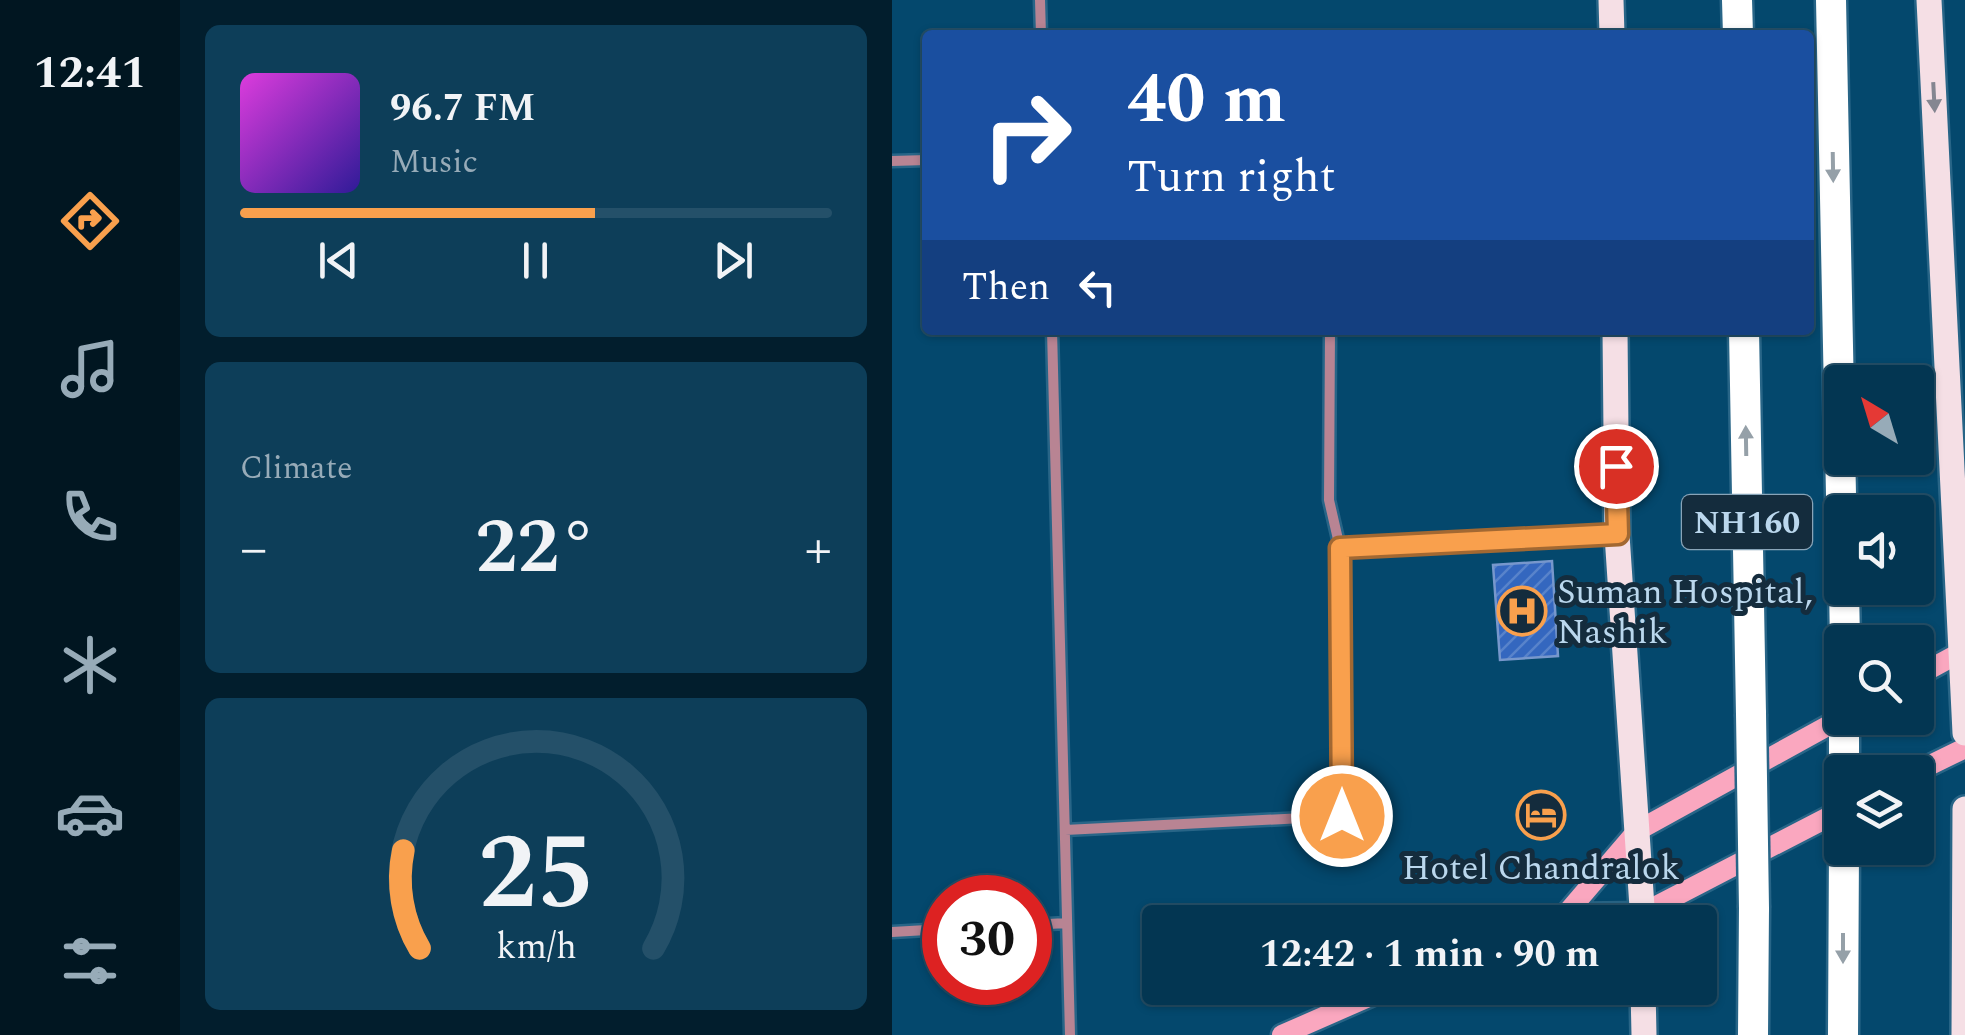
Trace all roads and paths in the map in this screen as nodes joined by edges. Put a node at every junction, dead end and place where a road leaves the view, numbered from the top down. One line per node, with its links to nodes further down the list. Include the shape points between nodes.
1 (1040, 0): 6 (street)
2 (1611, 0): 7 (main road)
3 (1737, 0): 8 (highway)
4 (1831, 0): 15 (highway, NH160, one-way to 15)
5 (1929, 0): 18 (main road, one-way to 18)
6 (1041, 30)
7 (1612, 30)
8 (1738, 30)
9 (922, 160): 10 (street)
10 (892, 161)
11 (1052, 335): 26 (street)
12 (1330, 335): 17 (street, via 1329,500)
13 (1615, 335): 16 (main road)
14 (1744, 335): 42 (highway, NH160, one-way to 14, bridge)
15 (1841, 495)
16 (1618, 534): 17 (street); 27 (main road)
17 (1340, 548): 26 (street, via 1342,816)
18 (1964, 650): 19 (street); 21 (main road)
19 (1934, 667)
20 (1824, 728): 27 (street)
21 (1964, 733)
22 (1964, 748): 23 (street)
23 (1934, 763)
24 (1964, 809): 44 (main road)
25 (1824, 820): 31 (street)
26 (1065, 830): 32 (street)
27 (1638, 831): 29 (street); 30 (main road)
28 (1844, 865): 43 (highway, one-way to 43)
29 (1574, 905)
30 (1641, 905)
31 (1666, 905)
32 (1068, 923): 33 (street); 39 (street)
33 (1052, 924)
34 (922, 930): 35 (street)
35 (892, 932)
36 (1353, 1005): 38 (street)
37 (1643, 1005): 41 (main road)
38 (1302, 1029): 40 (street)
39 (1070, 1035)
40 (1282, 1035)
41 (1644, 1035)
42 (1753, 1035)
43 (1842, 1035)
44 (1964, 1035)

